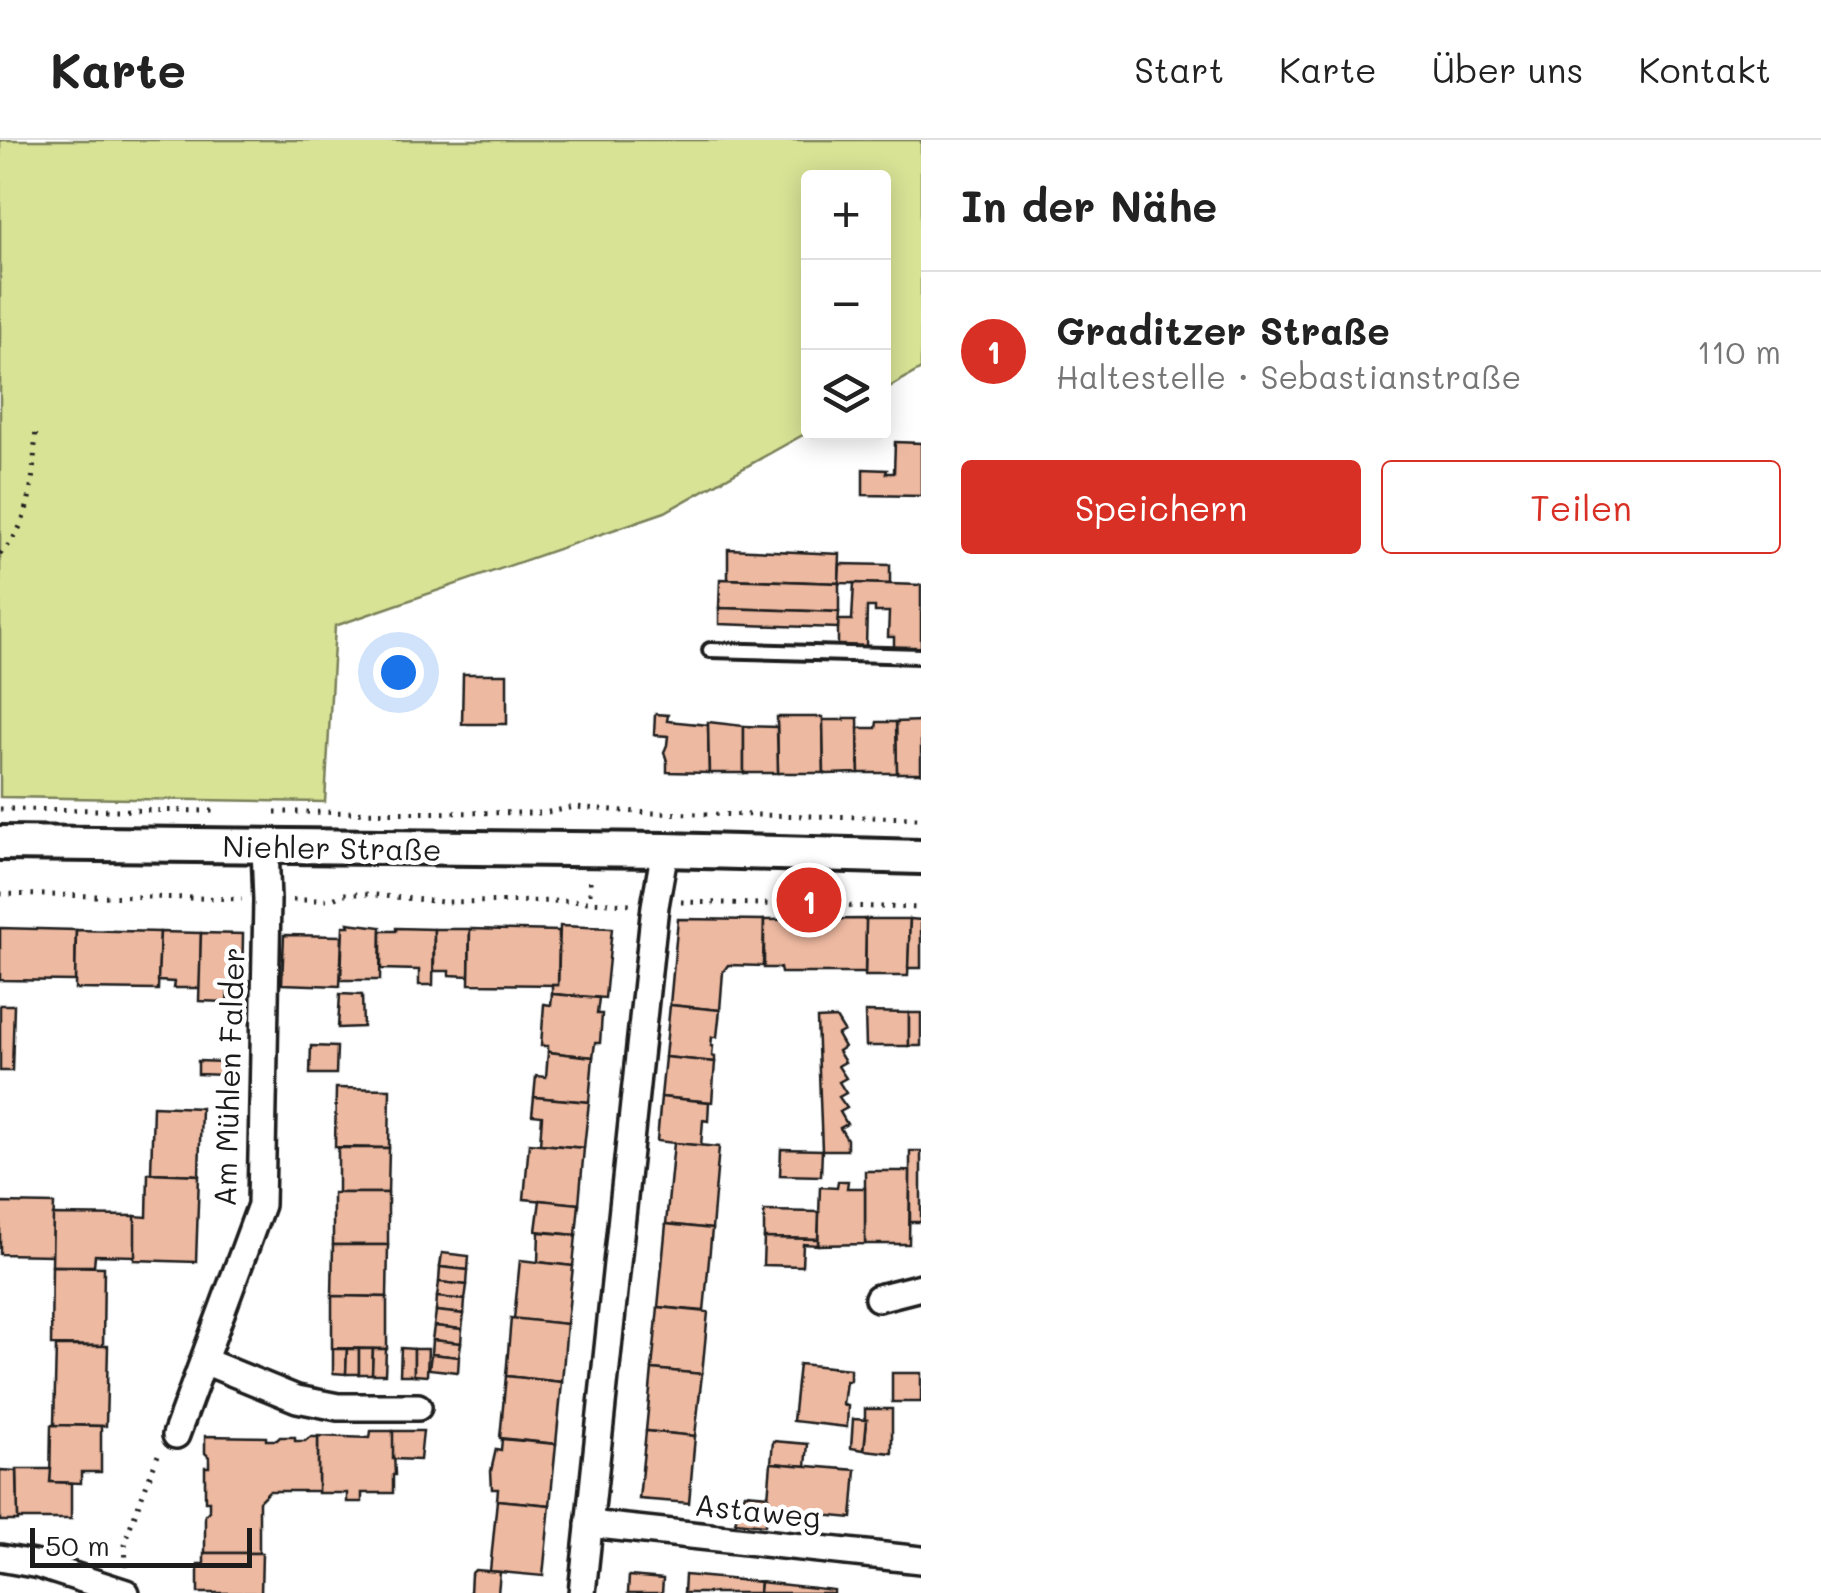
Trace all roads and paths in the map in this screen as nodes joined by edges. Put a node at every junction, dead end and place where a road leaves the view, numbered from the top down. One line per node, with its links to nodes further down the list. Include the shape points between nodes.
1 (36, 428): 2 (path, via 24,518)
2 (0, 554)
3 (710, 650): 4 (lane)
4 (921, 656)
5 (0, 809): 6 (path)
6 (227, 811)
7 (265, 812): 8 (path, via 544,814 575,807)
8 (921, 818)
9 (0, 843): 10 (street, Niehler Straße)
10 (265, 846): 11 (street, Niehler Straße); 14 (street, Am Mühlen Falder)
11 (665, 850): 12 (street, Niehler Straße); 15 (street)
12 (921, 857)
13 (0, 894): 14 (path)
14 (266, 900): 15 (path, via 365,894); 19 (street, Am Mühlen Falder, via 261,1204)
15 (655, 906): 16 (path); 22 (street)
16 (921, 908)
17 (921, 1288): 18 (street)
18 (878, 1298)
19 (204, 1361): 20 (street, via 297,1399); 21 (street, Am Mühlen Falder)
20 (418, 1408)
21 (176, 1434): 25 (path, via 164,1442 125,1540)
22 (588, 1524): 24 (street, Astaweg); 26 (street)
23 (0, 1558): 25 (street)
24 (921, 1560)
25 (126, 1593)
26 (582, 1593)

